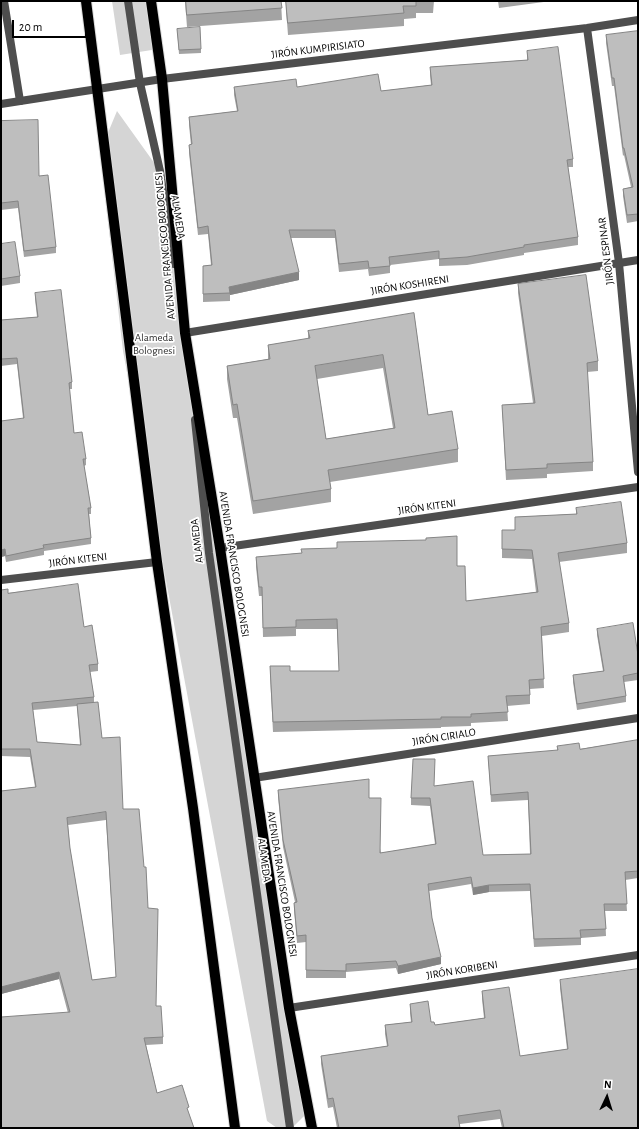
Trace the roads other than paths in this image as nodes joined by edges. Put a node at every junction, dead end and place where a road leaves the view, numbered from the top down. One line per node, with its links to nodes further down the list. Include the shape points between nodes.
1 (4, 1): 10 (street)
2 (86, 1): 9 (main road)
3 (128, 1): 8 (street, ALAMEDA)
4 (151, 1): 7 (main road, AVENIDA FRANCISCO BOLOGNESI)
5 (638, 20): 6 (street, JIRÓN KUMPIRISIATO)
6 (587, 28): 7 (street, JIRÓN KUMPIRISIATO); 13 (street, JIRÓN ESPINAR)
7 (162, 79): 8 (street, JIRÓN KUMPIRISIATO); 14 (main road, AVENIDA FRANCISCO BOLOGNESI)
8 (140, 83): 9 (street, JIRÓN KUMPIRISIATO); 14 (street, ALAMEDA, via 160,171)
9 (98, 88): 10 (street, JIRÓN KUMPIRISIATO); 18 (main road)
10 (20, 101): 11 (street, JIRÓN KUMPIRISIATO)
11 (1, 104)
12 (638, 260): 13 (street, JIRÓN KOSHIRENI)
13 (619, 263): 14 (street, JIRÓN KOSHIRENI); 15 (street, JIRÓN ESPINAR)
14 (185, 333): 17 (main road, AVENIDA FRANCISCO BOLOGNESI); 25 (street, ALAMEDA, via 209,553)
15 (638, 472)
16 (638, 487): 17 (street, JIRÓN KITENI)
17 (220, 548): 21 (main road, AVENIDA FRANCISCO BOLOGNESI)
18 (157, 562): 19 (street, JIRÓN KITENI); 24 (main road, via 193,808)
19 (1, 580)
20 (638, 718): 21 (street, JIRÓN CIRIALO)
21 (254, 778): 23 (main road, AVENIDA FRANCISCO BOLOGNESI)
22 (638, 955): 23 (street, JIRÓN KORIBENI)
23 (289, 1008): 26 (main road, AVENIDA FRANCISCO BOLOGNESI)
24 (235, 1128)
25 (290, 1128)
26 (312, 1128)

